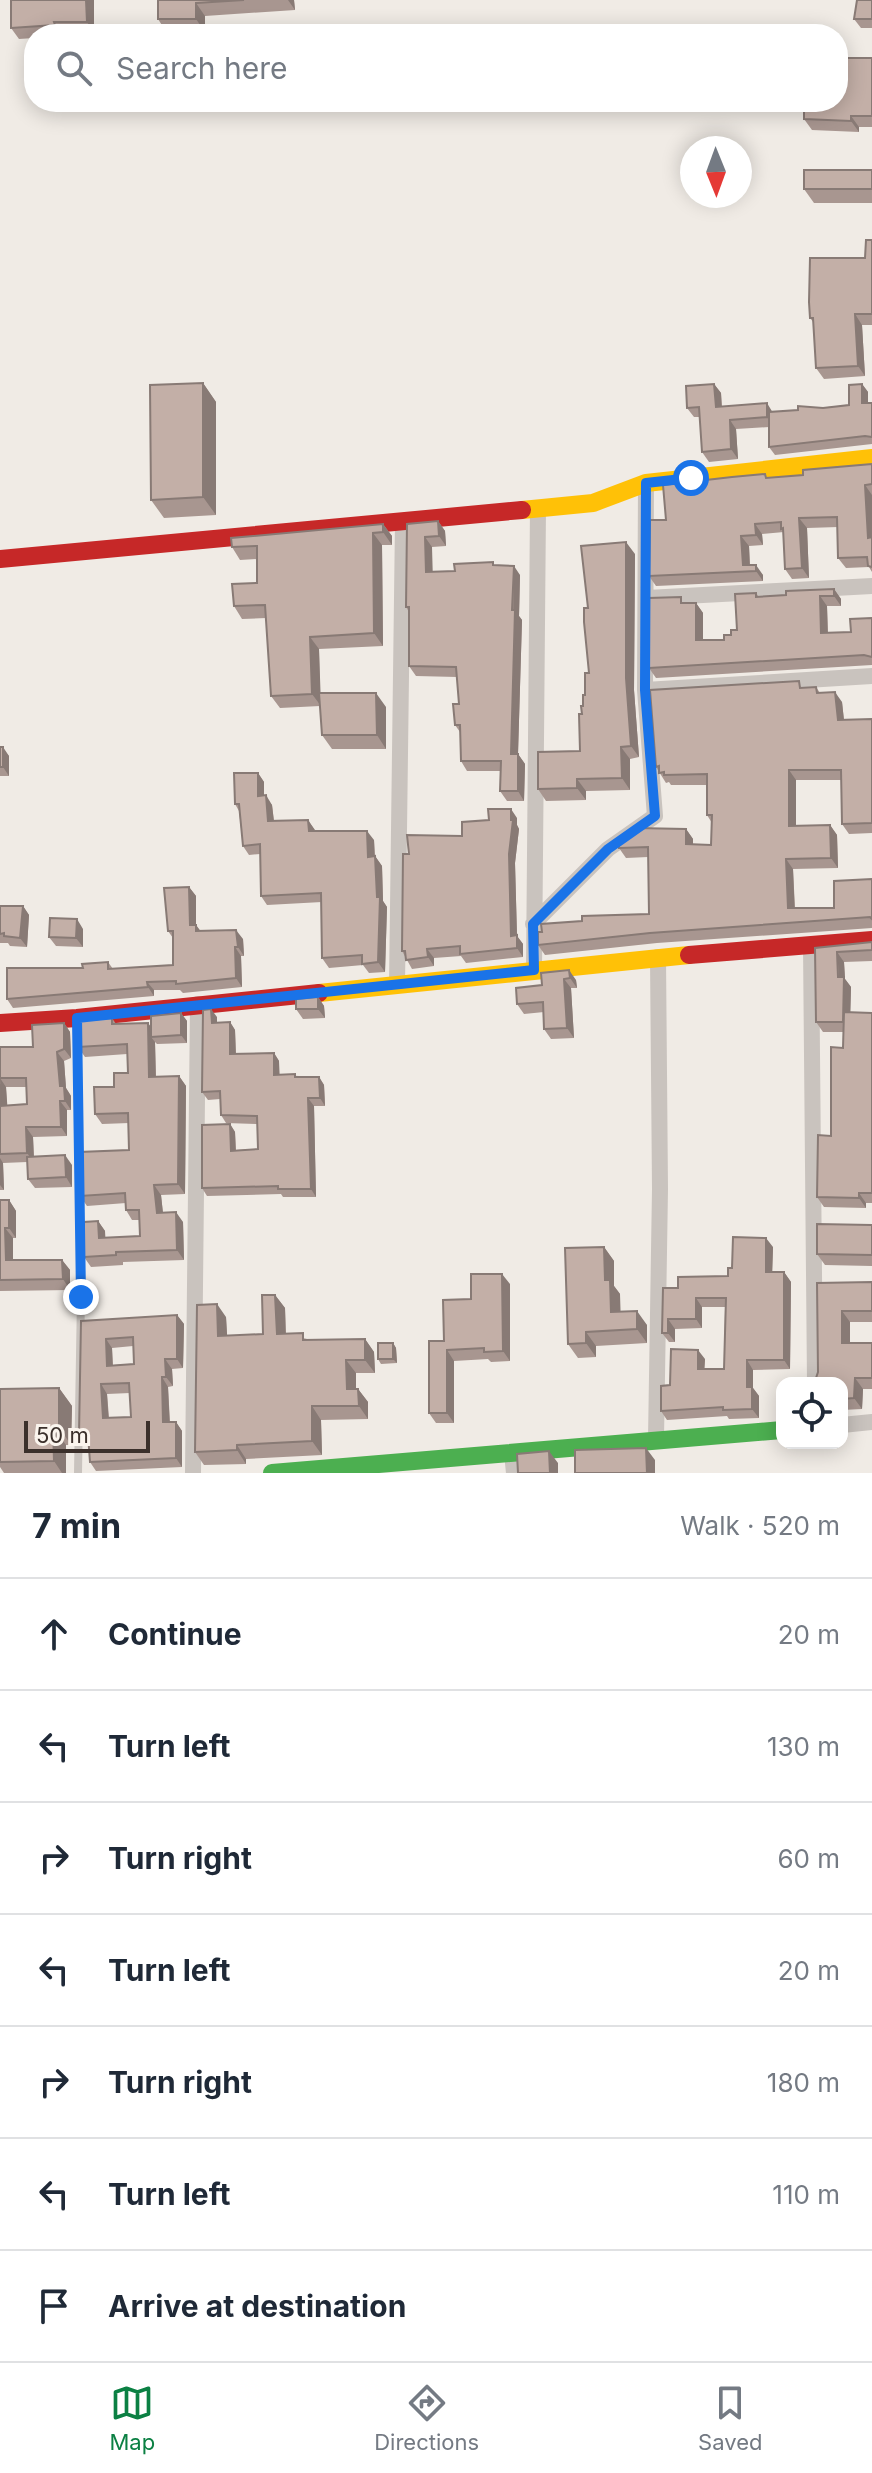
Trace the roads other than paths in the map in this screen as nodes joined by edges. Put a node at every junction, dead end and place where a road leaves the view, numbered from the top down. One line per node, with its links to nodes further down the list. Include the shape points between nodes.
1 (872, 458): 2 (street)
2 (646, 483): 3 (street, via 593,503); 7 (street)
3 (538, 508): 4 (street); 10 (street)
4 (403, 521): 5 (street); 15 (street)
5 (0, 559)
6 (872, 586): 7 (street)
7 (647, 598): 9 (street)
8 (872, 676): 9 (street)
9 (645, 690): 10 (street, via 655,816 608,849)
10 (533, 924): 14 (street)
11 (872, 940): 12 (street)
12 (811, 945): 13 (street); 19 (street)
13 (658, 957): 14 (street); 23 (street)
14 (534, 970): 15 (street)
15 (397, 985): 16 (street)
16 (198, 1004): 17 (street); 26 (street)
17 (77, 1018): 18 (street); 25 (lane)
18 (0, 1023)
19 (815, 1377)
20 (872, 1422): 21 (street)
21 (848, 1424)
22 (776, 1430): 23 (street)
23 (656, 1439): 24 (street)
24 (512, 1453): 27 (street); 28 (street)
25 (78, 1473)
26 (193, 1473)
27 (272, 1473)
28 (514, 1473)

